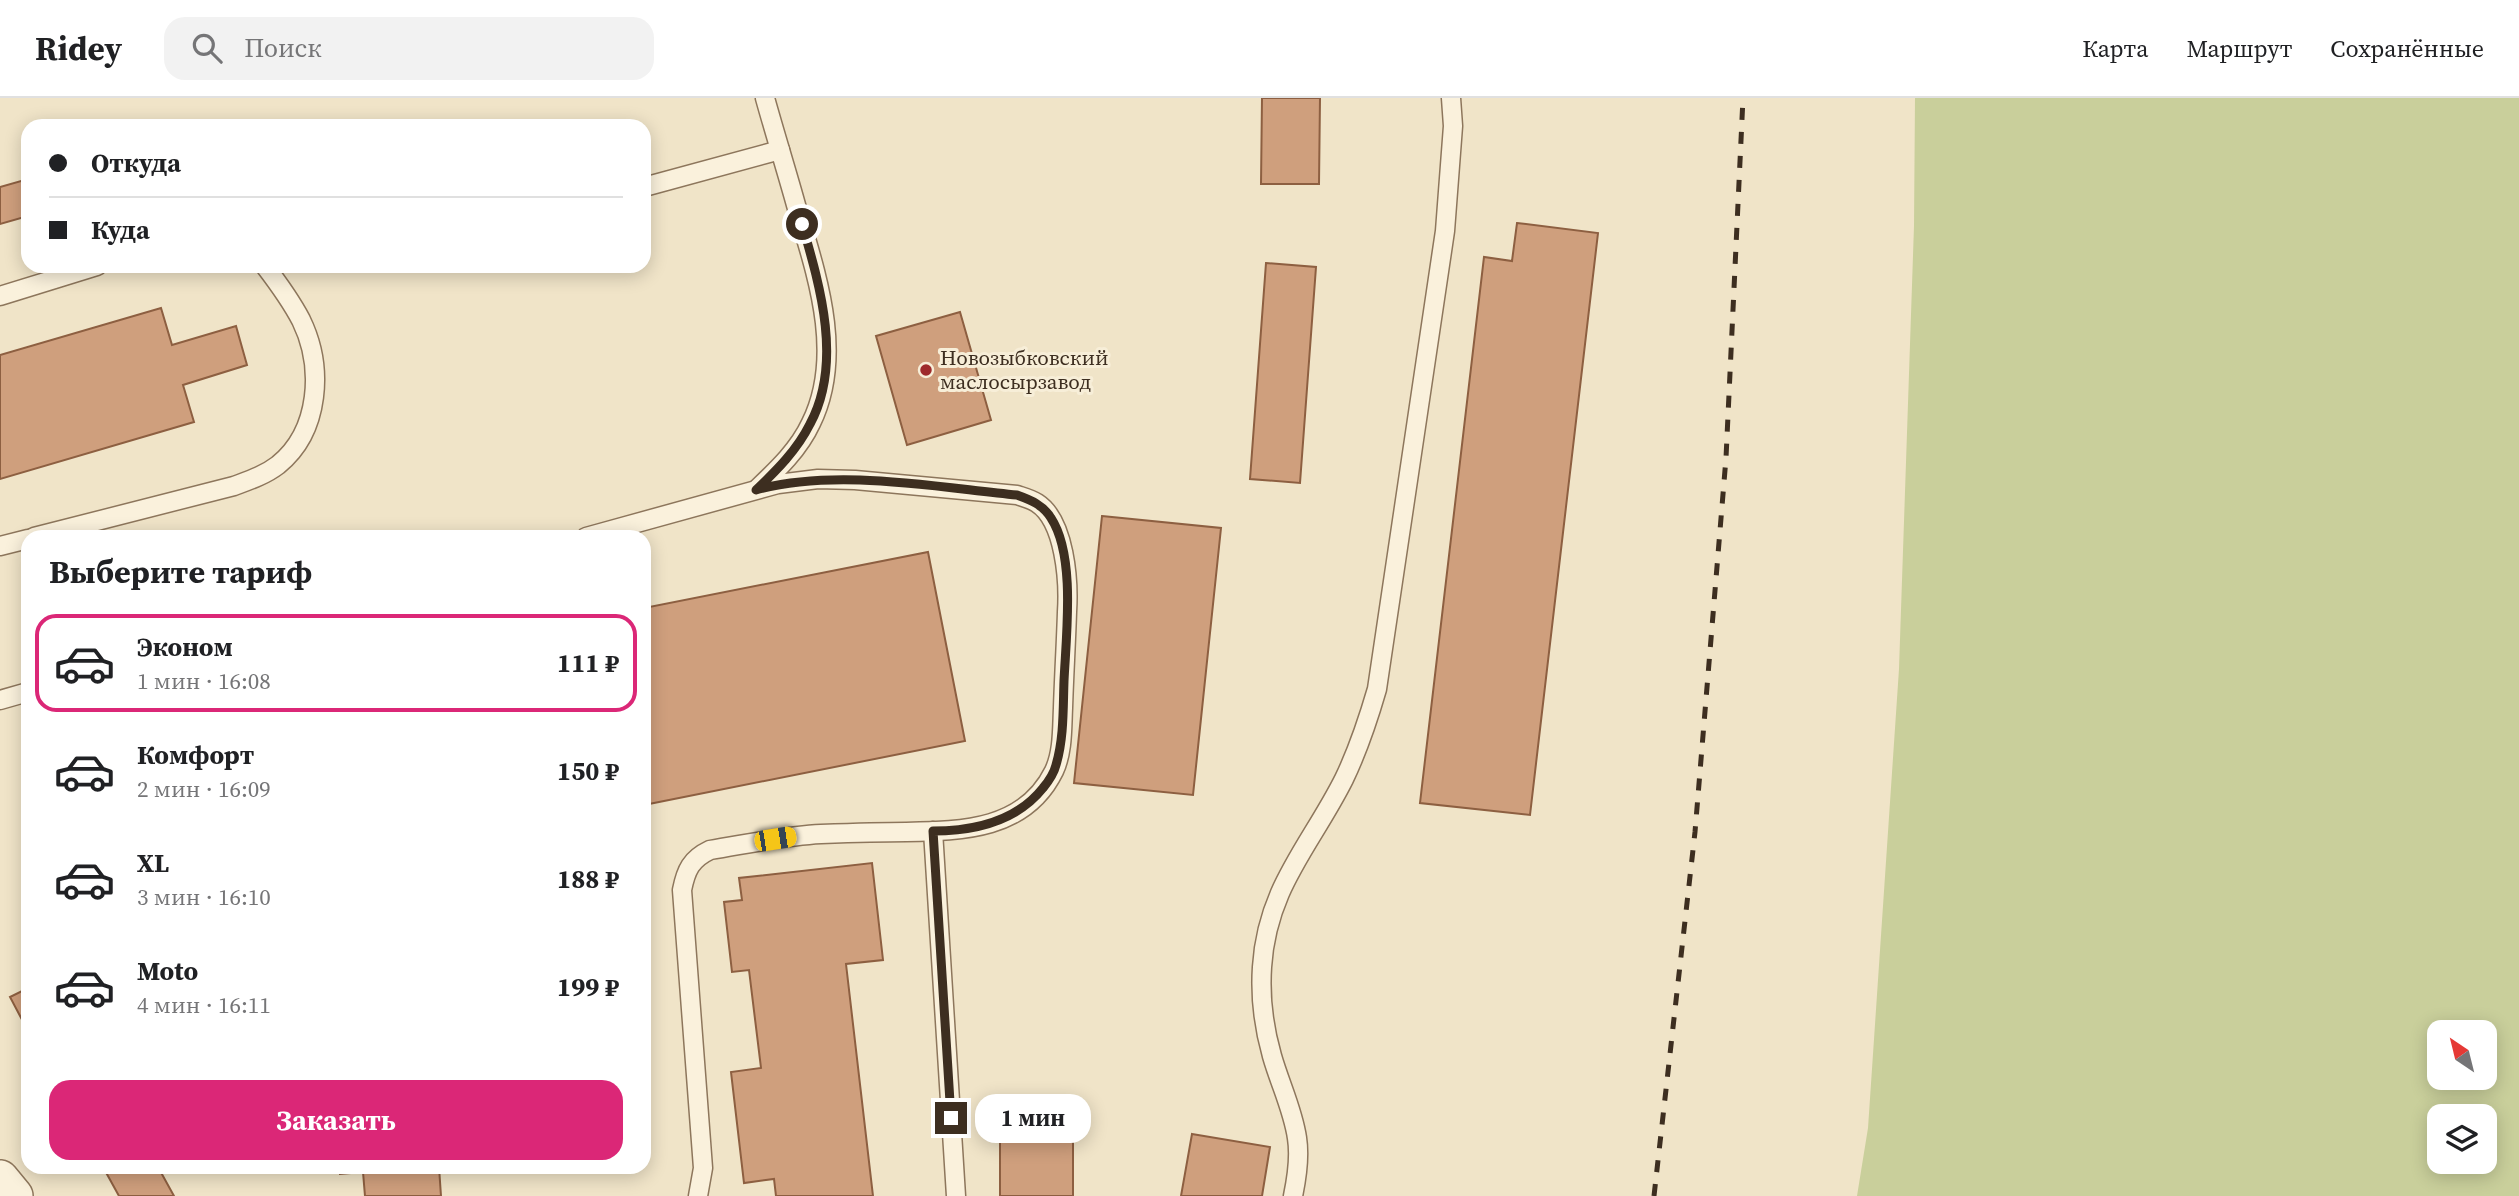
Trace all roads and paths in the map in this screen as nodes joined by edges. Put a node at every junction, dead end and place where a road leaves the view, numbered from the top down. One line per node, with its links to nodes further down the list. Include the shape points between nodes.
1 (765, 98): 3 (lane)
2 (1451, 98): 20 (lane, via 1445,231 1377,689 1343,781 1283,883 1262,965 1262,1004 1272,1055 1297,1139)
3 (780, 150): 4 (lane); 8 (lane, via 817,273 826,353 822,390 811,422 788,458)
4 (651, 185)
5 (74, 273): 7 (lane)
6 (270, 273): 9 (lane, via 302,322 316,381 304,435 292,451 259,477 234,486)
7 (0, 296)
8 (756, 490): 10 (lane); 15 (lane, via 830,480 1017,495 1038,503 1051,518 1060,538 1068,595 1061,743 1055,769 1044,788 1009,817 957,831)
9 (61, 530)
10 (611, 530)
11 (21, 541): 12 (lane)
12 (0, 546)
13 (21, 694): 14 (lane)
14 (0, 699)
15 (933, 831): 18 (lane, via 784,838 710,850 697,856 686,870 682,890 703,1168); 19 (lane)
16 (0, 1179): 17 (street)
17 (14, 1196)
18 (698, 1196)
19 (957, 1196)
20 (1293, 1196)

